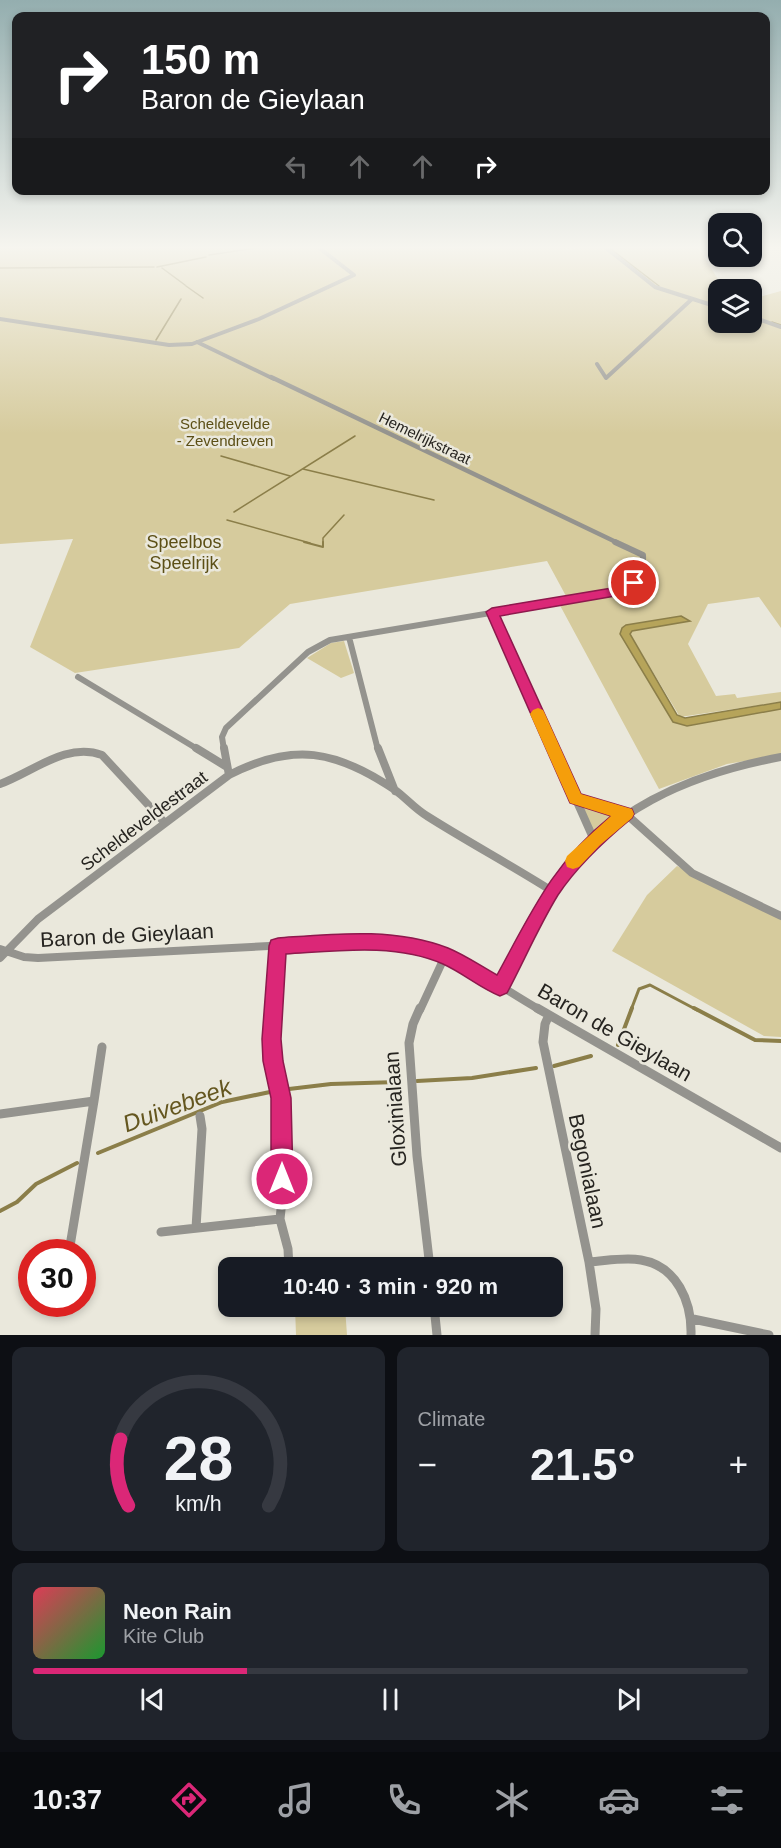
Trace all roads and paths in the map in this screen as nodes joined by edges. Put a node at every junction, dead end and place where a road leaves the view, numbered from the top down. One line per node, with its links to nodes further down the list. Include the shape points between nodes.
1 (280, 309): 6 (street)
2 (681, 309): 7 (street, via 606,378)
3 (0, 319): 6 (street, via 169,345)
4 (762, 320): 5 (street)
5 (781, 327)
6 (197, 342): 8 (street, Hemelrijkstraat)
7 (597, 364)
8 (643, 555): 9 (street, Scheldeveldestraat, via 640,576 627,589)
9 (492, 612): 10 (street, Scheldeveldestraat); 16 (street)
10 (349, 636): 13 (street, Scheldeveldestraat, via 330,640 308,652 226,728 222,737); 15 (street, via 380,758)
11 (78, 677): 13 (street)
12 (781, 758): 17 (street, via 706,773 653,796)
13 (228, 771): 15 (street, via 269,756 315,753 350,765); 18 (street, Scheldeveldestraat)
14 (0, 784): 18 (street, via 68,752 91,750 102,756)
15 (395, 791): 20 (street, via 420,812)
16 (575, 799): 17 (street); 19 (street)
17 (626, 814): 19 (street); 21 (street, via 684,867)
18 (165, 823): 23 (street, Scheldeveldestraat, via 38,919)
19 (594, 840): 20 (street)
20 (552, 891): 25 (street)
21 (781, 916)
22 (278, 946): 23 (street, Baron de Gieylaan, via 38,958); 24 (street, Baron de Gieylaan, via 373,942); 32 (street, via 272,1039 281,1098)
23 (2, 953)
24 (445, 956): 25 (street, Baron de Gieylaan); 37 (street, Gloxinialaan, via 413,1024 408,1060)
25 (500, 987): 26 (street, Baron de Gieylaan)
26 (549, 1015): 31 (street, Baron de Gieylaan); 38 (street, Begonialaan, via 543,1042)
27 (102, 1047): 28 (street)
28 (94, 1101): 29 (street); 35 (street)
29 (0, 1114)
30 (200, 1116): 33 (street)
31 (781, 1148)
32 (280, 1219): 33 (street); 36 (street)
33 (196, 1228): 34 (street)
34 (161, 1232)
35 (71, 1239)
36 (288, 1257)
37 (429, 1257)
38 (589, 1262): 40 (street, via 656,1263 672,1275 685,1294); 42 (street, Begonialaan, via 596,1309)
39 (435, 1317): 41 (street)
40 (693, 1319): 43 (street); 44 (street)
41 (437, 1335)
42 (595, 1335)
43 (691, 1335)
44 (769, 1335)

